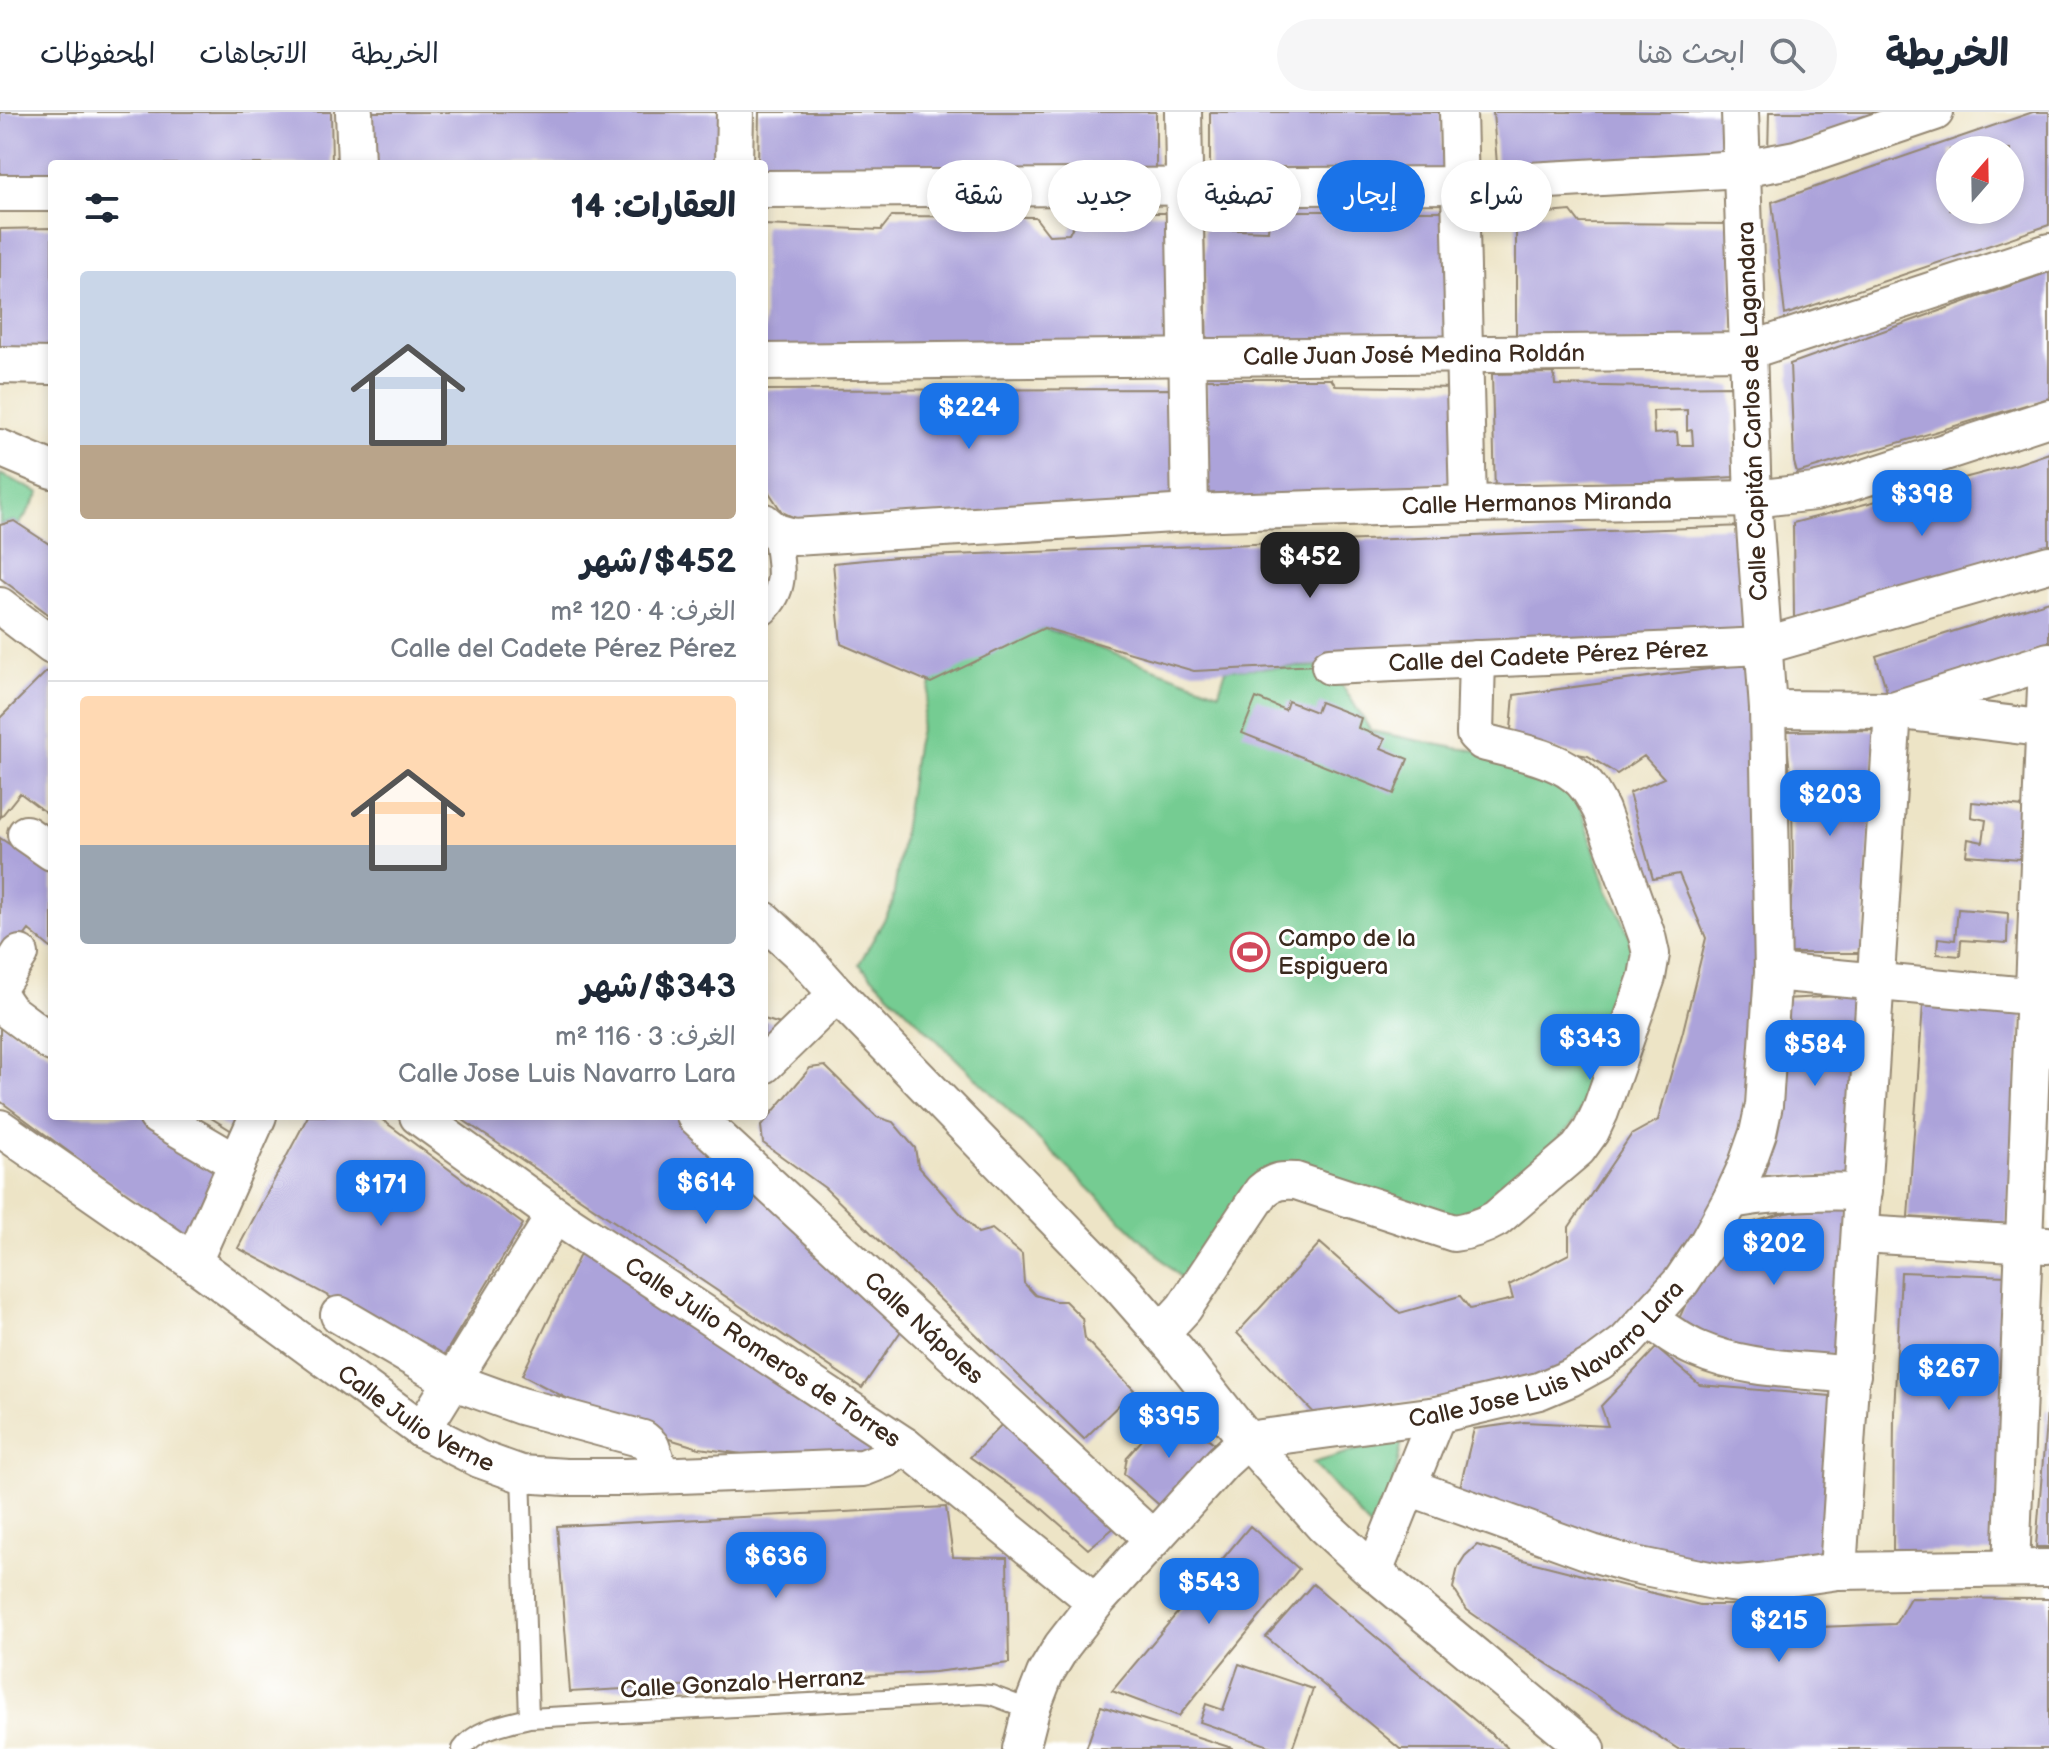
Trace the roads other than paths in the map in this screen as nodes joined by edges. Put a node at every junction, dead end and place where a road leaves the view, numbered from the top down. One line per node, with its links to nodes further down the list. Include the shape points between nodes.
1 (354, 112): 7 (street)
2 (735, 112): 8 (street)
3 (1183, 112): 9 (street)
4 (1458, 112): 10 (street)
5 (1740, 112): 11 (street, Calle Capitán Carlos de Lagandara)
6 (1935, 112): 11 (street, via 1796,159)
7 (356, 160)
8 (734, 160)
9 (1184, 160)
10 (1459, 160)
11 (1742, 169): 12 (street); 22 (street, Calle Capitán Carlos de Lagandara)
12 (1552, 180)
13 (1441, 185): 15 (street)
14 (1177, 186): 16 (street)
15 (1301, 186)
16 (768, 189)
17 (0, 193): 18 (street)
18 (48, 193)
19 (1185, 232): 24 (street)
20 (1461, 232): 23 (street)
21 (2049, 252): 22 (street, Calle Juan José Medina Roldán)
22 (1748, 351): 23 (street, Calle Juan José Medina Roldán); 31 (street, Calle Capitán Carlos de Lagandara)
23 (1464, 354): 24 (street, Calle Juan José Medina Roldán); 32 (street)
24 (1187, 358): 25 (street, Calle Juan José Medina Roldán); 33 (street)
25 (768, 362)
26 (48, 366): 27 (street)
27 (1, 368)
28 (2049, 418): 31 (street, Calle Hermanos Miranda, via 1846,484)
29 (3, 447): 30 (street)
30 (48, 468)
31 (1753, 499): 32 (street, Calle Hermanos Miranda); 39 (street, Calle Capitán Carlos de Lagandara)
32 (1468, 504): 33 (street, Calle Hermanos Miranda)
33 (1190, 513): 34 (street, Calle Hermanos Miranda, via 794,537)
34 (770, 527): 37 (street, via 781,584)
35 (2049, 564): 39 (street, Calle del Cadete Pérez Pérez)
36 (0, 606): 38 (street)
37 (768, 607)
38 (48, 643)
39 (1763, 646): 40 (street, Calle del Cadete Pérez Pérez); 43 (street, Calle Capitán Carlos de Lagandara)
40 (1477, 659): 42 (street, Calle del Cadete Pérez Pérez); 70 (street, via 1475,734 1483,742 1554,763 1590,790 1647,936 1647,977 1600,1112 1578,1149 1496,1219 1467,1231 1454,1233 1296,1181 1272,1183)
41 (2048, 662): 44 (street); 45 (street)
42 (1330, 666)
43 (1768, 709): 44 (street); 48 (street, Calle Jose Luis Navarro Lara)
44 (1893, 710): 45 (street); 49 (street)
45 (2047, 728): 53 (street)
46 (768, 924): 51 (street)
47 (20, 954): 50 (street)
48 (1773, 972): 49 (street); 63 (street, Calle Jose Luis Navarro Lara, via 1764,1105)
49 (1876, 982): 53 (street); 62 (street)
50 (0, 985)
51 (837, 994): 55 (street); 70 (street)
52 (0, 998): 54 (street)
53 (2042, 998): 66 (street)
54 (48, 1040)
55 (768, 1061)
56 (164, 1120): 61 (street)
57 (256, 1120): 61 (street)
58 (424, 1120): 64 (street, Calle Julio Romeros de Torres)
59 (704, 1120): 80 (street, Calle Nápoles)
60 (0, 1128): 67 (street, Calle Julio Verne)
61 (237, 1163): 67 (street)
62 (1863, 1192): 63 (street, via 1819,1190); 65 (street)
63 (1731, 1200): 69 (street, Calle Jose Luis Navarro Lara, via 1681,1282)
64 (555, 1215): 72 (street); 76 (street, Calle Julio Romeros de Torres)
65 (1861, 1234): 66 (street); 71 (street)
66 (2037, 1245): 81 (street)
67 (193, 1262): 74 (street, Calle Julio Verne)
68 (339, 1315): 72 (street)
69 (1649, 1319): 71 (street, via 1693,1348 1718,1357); 73 (street, Calle Jose Luis Navarro Lara, via 1626,1342 1570,1378 1539,1391)
70 (1161, 1333): 75 (street)
71 (1852, 1375): 83 (street)
72 (452, 1381): 74 (street); 78 (street, via 643,1439 651,1446)
73 (1437, 1415): 75 (street, Calle Jose Luis Navarro Lara); 79 (street)
74 (422, 1430): 77 (street, Calle Julio Verne)
75 (1247, 1440): 80 (street); 84 (street, via 1323,1525)
76 (905, 1446): 78 (street, Calle Julio Verne, via 863,1468); 85 (street, Calle Julio Romeros de Torres)
77 (521, 1474): 78 (street, Calle Julio Verne); 87 (lane)
78 (661, 1475)
79 (1409, 1487): 83 (street, via 1592,1553 1714,1581 1738,1584); 84 (street)
80 (1153, 1539): 85 (street)
81 (2011, 1568): 82 (street); 83 (street)
82 (2049, 1568)
83 (1838, 1571)
84 (1374, 1572): 90 (street)
85 (1096, 1602): 86 (street, via 1045,1674)
86 (1031, 1710): 87 (lane, Calle Gonzalo Herranz, via 979,1694); 89 (street)
87 (529, 1718): 88 (lane, Calle Gonzalo Herranz, via 496,1726)
88 (462, 1749)
89 (1021, 1749)
90 (1587, 1749)

